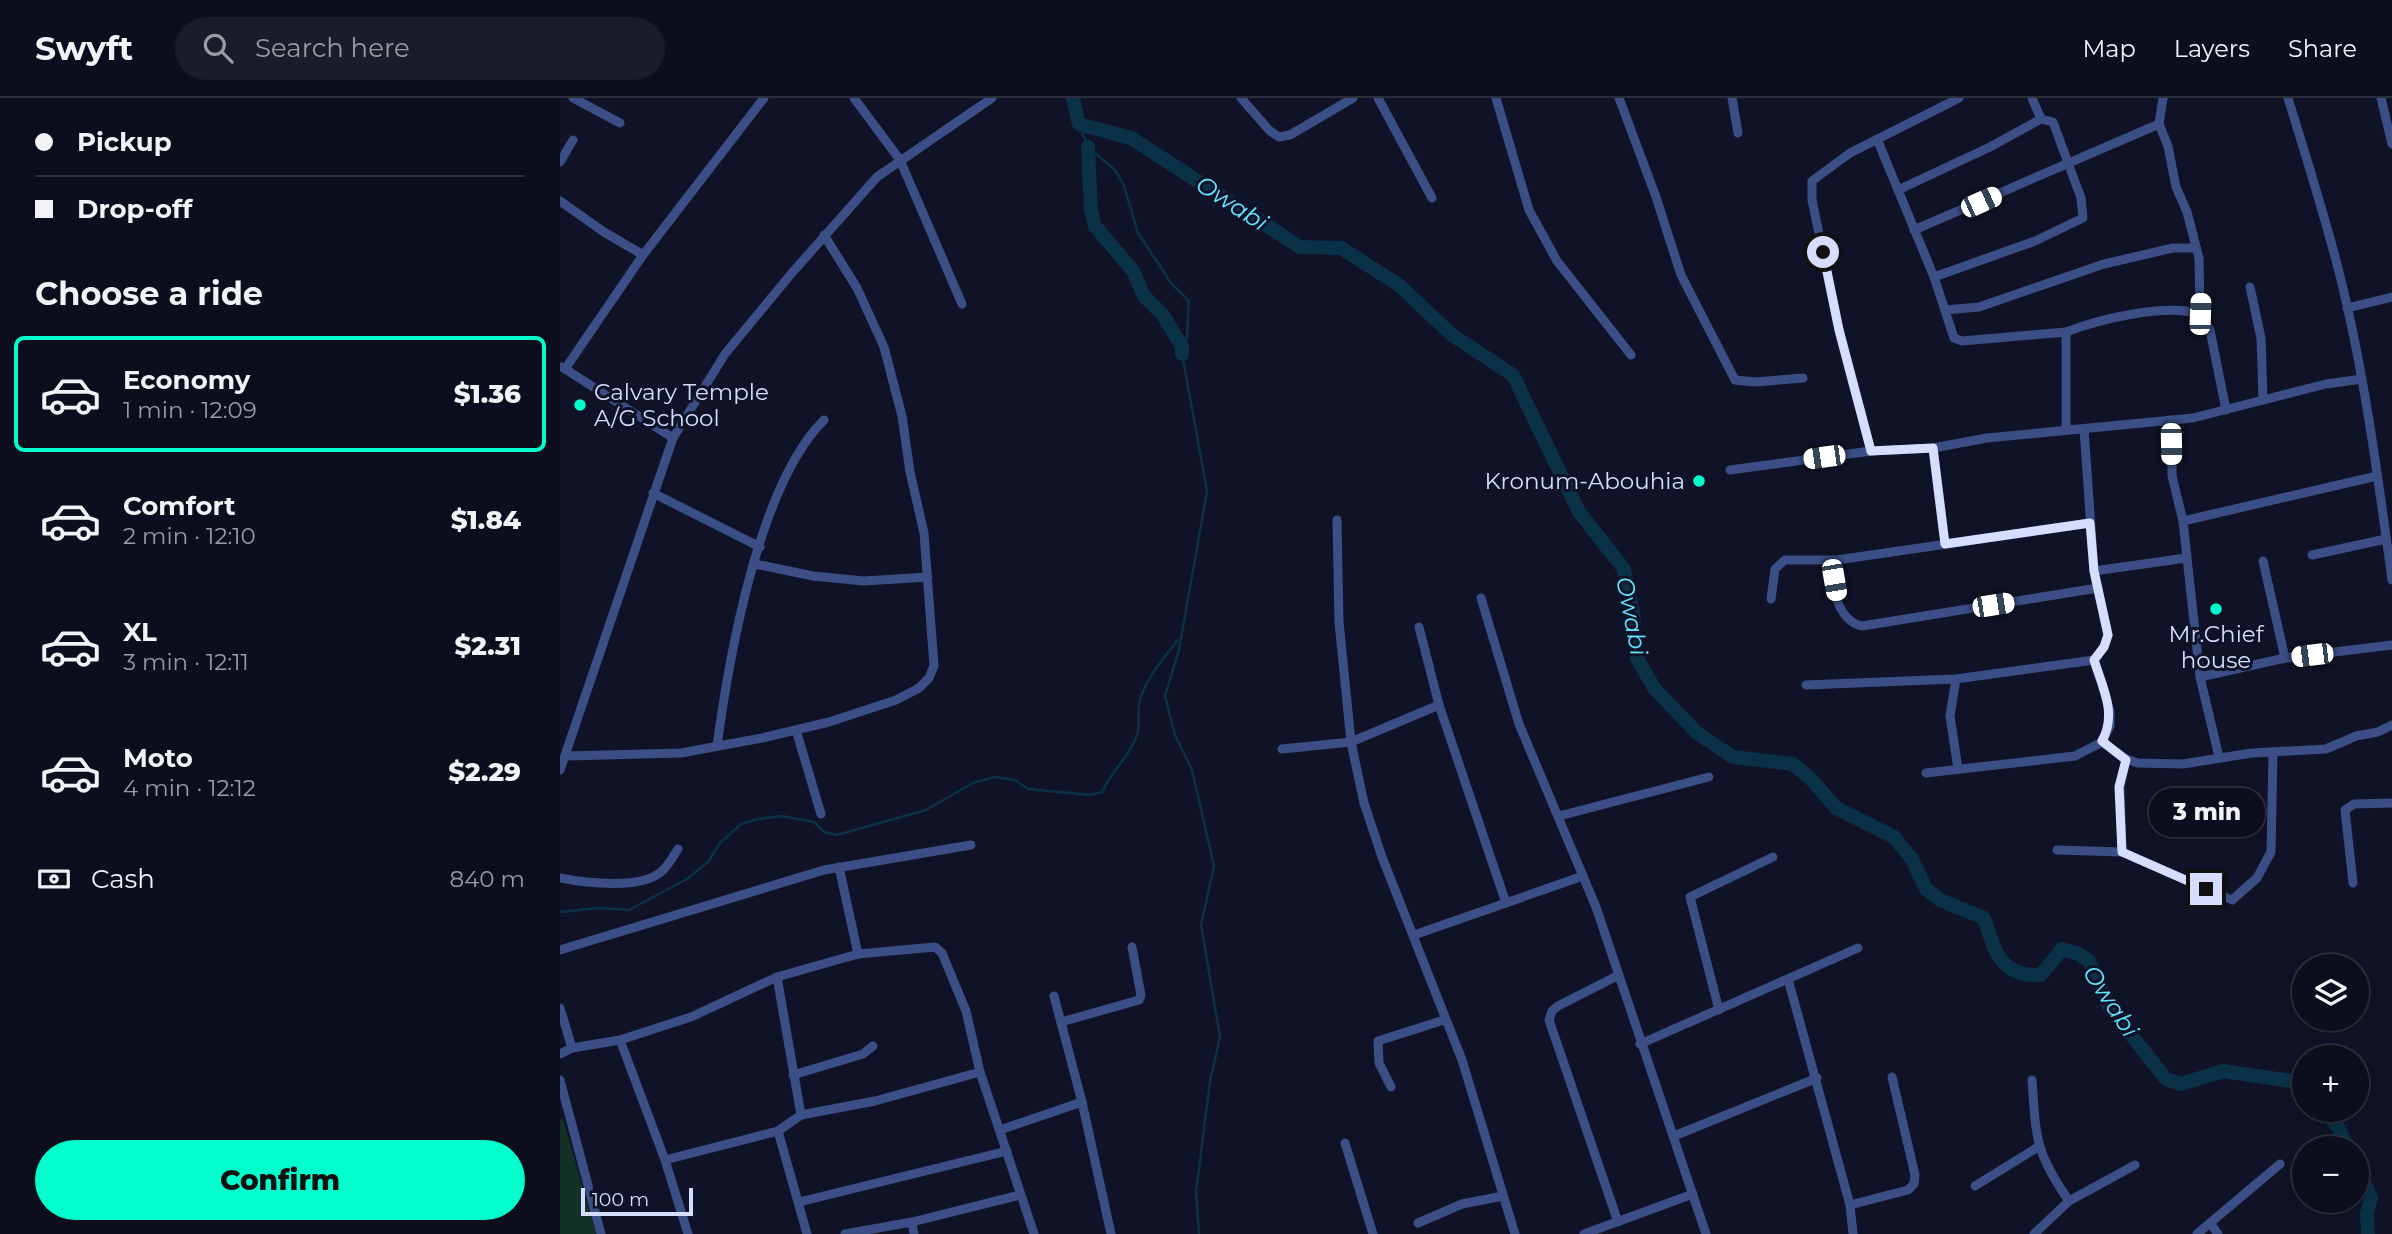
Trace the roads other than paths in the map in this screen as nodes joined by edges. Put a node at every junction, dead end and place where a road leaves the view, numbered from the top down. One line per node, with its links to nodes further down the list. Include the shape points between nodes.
1 (573, 98): 17 (street)
2 (764, 98): 33 (street)
3 (854, 98): 24 (street)
4 (992, 98): 24 (street)
5 (1241, 98): 6 (street, via 1279,137)
6 (1353, 98)
7 (1378, 98): 28 (street)
8 (1496, 98): 42 (street, via 1529,210 1558,261)
9 (1619, 98): 44 (street, via 1681,275 1735,380 1755,383)
10 (1732, 98): 20 (street)
11 (1959, 98): 22 (street)
12 (2032, 98): 16 (street)
13 (2163, 98): 18 (street)
14 (2288, 98): 38 (street, via 2310,163)
15 (2381, 98): 19 (street)
16 (2041, 119): 26 (street, via 2053,122); 27 (street)
17 (620, 123)
18 (2159, 124): 26 (street); 32 (street)
19 (2390, 125): 23 (street)
20 (1738, 133)
21 (573, 139): 25 (street)
22 (1877, 139): 27 (street); 54 (street, via 1812,181 1839,330)
23 (2392, 144)
24 (900, 160): 31 (street, via 877,177); 37 (street)
25 (560, 162)
26 (2070, 164): 30 (street); 34 (street, via 2083,218 2035,241)
27 (1898, 190): 30 (street)
28 (1432, 198)
29 (560, 201): 33 (street)
30 (1914, 230): 34 (street)
31 (824, 235): 52 (street, via 725,354); 70 (street, via 858,288 884,346 902,416)
32 (2196, 248): 39 (street, via 2173,248 2104,264 1979,307); 40 (street)
33 (643, 255): 43 (street)
34 (1934, 277): 39 (street)
35 (2250, 287): 46 (street, via 2262,338)
36 (2392, 297): 38 (street)
37 (962, 304)
38 (2347, 308): 45 (street)
39 (1945, 310): 41 (street, via 1959,341)
40 (2200, 314): 41 (street, via 2180,310 2134,315); 47 (street, via 2210,330)
41 (2066, 332): 51 (street)
42 (1631, 355)
43 (562, 367): 52 (street)
44 (1803, 378)
45 (2362, 379): 46 (street); 56 (street)
46 (2263, 400): 47 (street)
47 (2225, 410): 49 (street)
48 (824, 420): 63 (street, via 786,475)
49 (2172, 420): 50 (street); 59 (street, via 2172,483)
50 (2084, 429): 51 (street); 60 (street)
51 (2066, 430): 53 (street)
52 (673, 438): 57 (street)
53 (1933, 448): 54 (street); 62 (street)
54 (1871, 451): 55 (street)
55 (1730, 470)
56 (2377, 476): 59 (street); 61 (street)
57 (653, 493): 63 (street); 90 (street)
58 (1337, 520): 86 (street, via 1339,622)
59 (2183, 521): 65 (street)
60 (2090, 523): 62 (street); 69 (street)
61 (2386, 539): 64 (street); 71 (street)
62 (1945, 544): 66 (street)
63 (760, 547): 68 (street)
64 (2312, 555)
65 (2186, 558): 69 (street); 79 (street)
66 (1837, 560): 72 (street, via 1838,604 1845,618 1862,626); 74 (street, via 1783,561 1774,569)
67 (2263, 561): 77 (street)
68 (755, 564): 70 (street, via 864,582); 87 (street, via 726,681)
69 (2094, 571): 72 (street)
70 (928, 578): 84 (street, via 934,666 929,678 895,700)
71 (2392, 580)
72 (2098, 588): 78 (street, via 2108,635)
73 (1481, 598): 99 (street, via 1519,723)
74 (1771, 599)
75 (1419, 627): 82 (street)
76 (2392, 645): 77 (street)
77 (2285, 658): 79 (street)
78 (2094, 660): 80 (street); 85 (street, via 2110,711 2110,726)
79 (2200, 677): 91 (street)
80 (1956, 679): 81 (street); 93 (street, via 1950,716)
81 (1806, 685)
82 (1439, 705): 86 (street); 109 (street)
83 (2392, 724): 89 (street, via 2326,749)
84 (796, 730): 87 (street); 98 (street)
85 (2102, 741): 92 (street); 93 (street, via 2075,756)
86 (1351, 742): 88 (street); 110 (street, via 1364,803)
87 (717, 746): 90 (street, via 656,755)
88 (1282, 749)
89 (2273, 752): 91 (street); 103 (street, via 2271,852 2257,878 2235,898 2228,900)
90 (566, 756): 94 (street)
91 (2219, 757): 92 (street, via 2183,764)
92 (2126, 760): 103 (street, via 2119,787)
93 (1958, 769): 95 (street)
94 (560, 770)
95 (1926, 773)
96 (1709, 776): 99 (street)
97 (2392, 803): 108 (street, via 2354,804 2345,810)
98 (821, 814)
99 (1559, 816): 106 (street)
100 (971, 845): 105 (street)
101 (678, 849): 107 (street, via 662,872 641,881 592,883)
102 (2057, 850): 103 (street)
103 (2122, 852)
104 (1773, 857): 120 (street, via 1689,898)
105 (839, 867): 113 (street); 114 (street)
106 (1583, 876): 109 (street); 115 (street)
107 (560, 878)
108 (2353, 883)
109 (1506, 903): 110 (street)
110 (1414, 935): 121 (street)
111 (1132, 947): 122 (street, via 1139,1000)
112 (1858, 948): 117 (street)
113 (560, 950)
114 (858, 954): 116 (street); 128 (street, via 935,947 942,953 966,1011)
115 (1617, 976): 124 (street); 154 (street, via 1558,1006 1549,1020)
116 (777, 977): 123 (street, via 691,1017); 129 (street)
117 (1788, 979): 120 (street); 131 (street)
118 (1054, 996): 122 (street)
119 (560, 1008): 126 (street)
120 (1719, 1010): 124 (street)
121 (1444, 1020): 134 (street, via 1378,1041 1379,1063); 149 (street, via 1462,1060)
122 (1061, 1022): 135 (street)
123 (620, 1040): 126 (street); 143 (street)
124 (1640, 1044): 139 (street)
125 (873, 1045): 129 (street, via 863,1054)
126 (572, 1048): 127 (street)
127 (560, 1054)
128 (980, 1072): 136 (street); 137 (street)
129 (793, 1075): 136 (street)
130 (1892, 1077): 152 (street, via 1914,1184 1908,1190)
131 (1817, 1078): 139 (street); 152 (street)
132 (560, 1080): 157 (street)
133 (2032, 1080): 141 (street)
134 (1391, 1087)
135 (1082, 1102): 137 (street); 163 (street)
136 (801, 1115): 138 (street)
137 (1000, 1130): 142 (street)
138 (778, 1131): 143 (street); 151 (street)
139 (1674, 1136): 147 (street)
140 (1345, 1143): 164 (street)
141 (2038, 1147): 146 (street); 150 (street, via 2050,1175)
142 (1007, 1151): 148 (street); 151 (street)
143 (665, 1160): 158 (street)
144 (2280, 1164): 156 (street)
145 (2135, 1166): 150 (street)
146 (1975, 1186)
147 (1693, 1194): 154 (street); 167 (street)
148 (1020, 1195): 153 (street); 162 (street)
149 (1503, 1196): 155 (street, via 1462,1204); 165 (street)
150 (2069, 1201): 169 (street)
151 (799, 1202): 159 (street)
152 (1850, 1205): 168 (street)
153 (912, 1222): 160 (street); 161 (street)
154 (1618, 1222): 166 (street)
155 (1418, 1223)
156 (2210, 1223): 170 (street); 171 (street)
157 (601, 1234)
158 (688, 1234)
159 (807, 1234)
160 (845, 1234)
161 (915, 1234)
162 (1034, 1234)
163 (1111, 1234)
164 (1373, 1234)
165 (1516, 1234)
166 (1584, 1234)
167 (1706, 1234)
168 (1853, 1234)
169 (2034, 1234)
170 (2197, 1234)
171 (2218, 1234)

